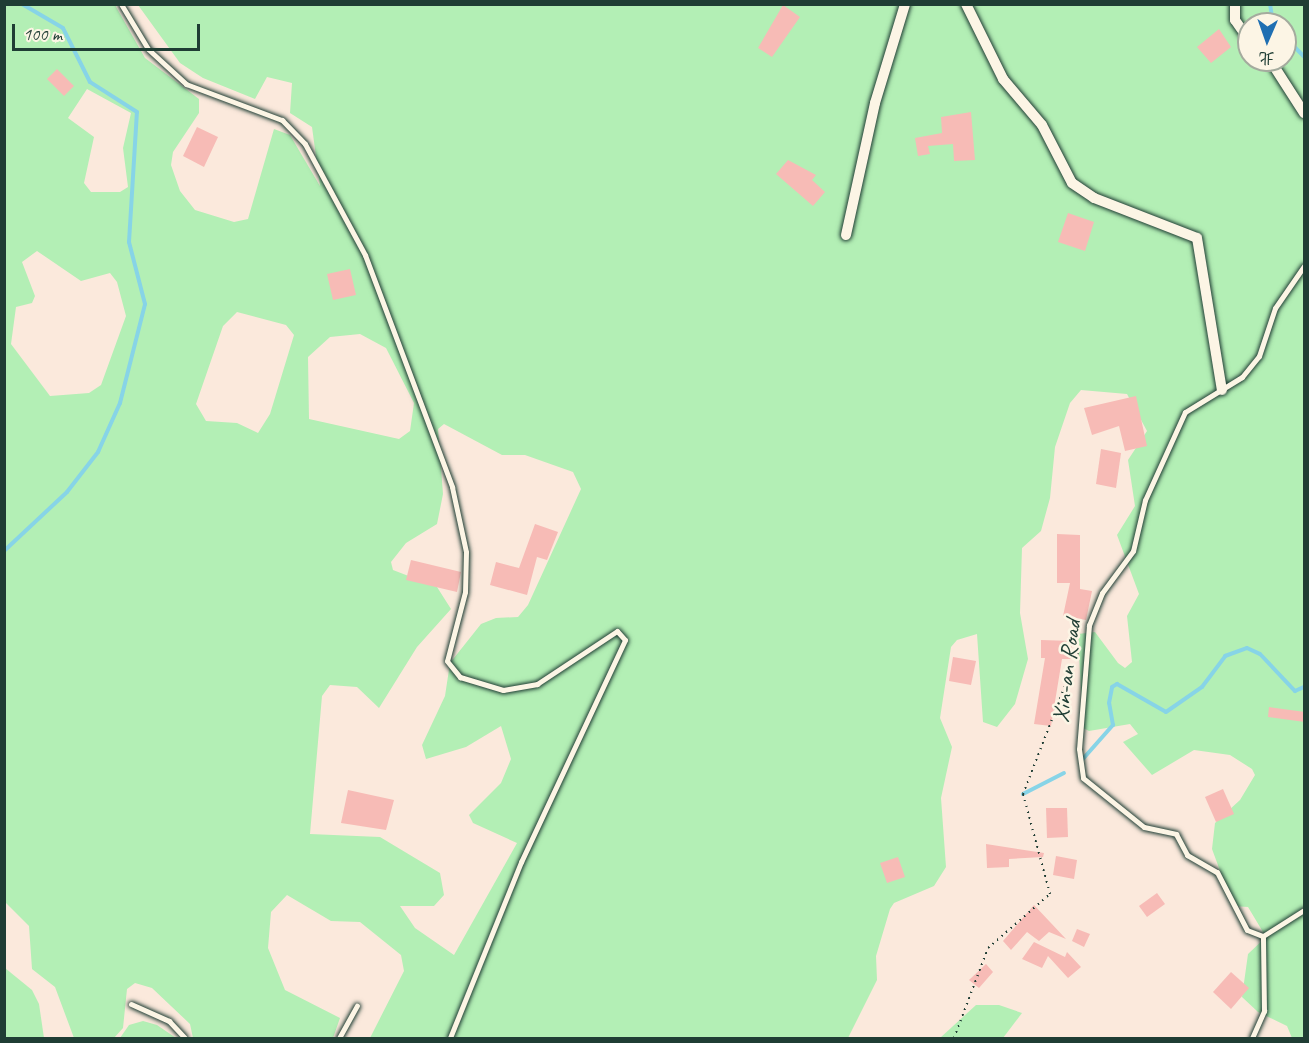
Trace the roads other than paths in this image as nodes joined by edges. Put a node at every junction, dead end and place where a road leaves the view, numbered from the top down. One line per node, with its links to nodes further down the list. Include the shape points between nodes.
1 (121, 4): 17 (lane, via 148,49 186,84 282,120 305,144 365,255 458,510 466,552 465,591 447,661 460,677 503,690 537,684 617,631 625,640 521,862)
2 (905, 4): 8 (street, via 875,103)
3 (966, 4): 10 (street, via 1003,79 1042,125 1072,183 1094,198 1197,238)
4 (1235, 4): 5 (street)
5 (1237, 23)
6 (1278, 72): 7 (street)
7 (1305, 113)
8 (846, 235)
9 (1305, 266): 10 (lane, Xin-an Road, via 1275,309 1259,356)
10 (1222, 390): 12 (lane, Xin-an Road, via 1185,412 1145,500 1133,551 1102,593 1094,614 1079,749 1083,778 1144,827 1176,834 1187,855 1217,872 1247,930)
11 (1305, 910): 12 (lane)
12 (1263, 936): 18 (lane, via 1264,1011)
13 (131, 1004): 15 (lane, via 170,1021)
14 (357, 1006): 16 (lane)
15 (185, 1038)
16 (339, 1038)
17 (450, 1038)
18 (1252, 1038)

